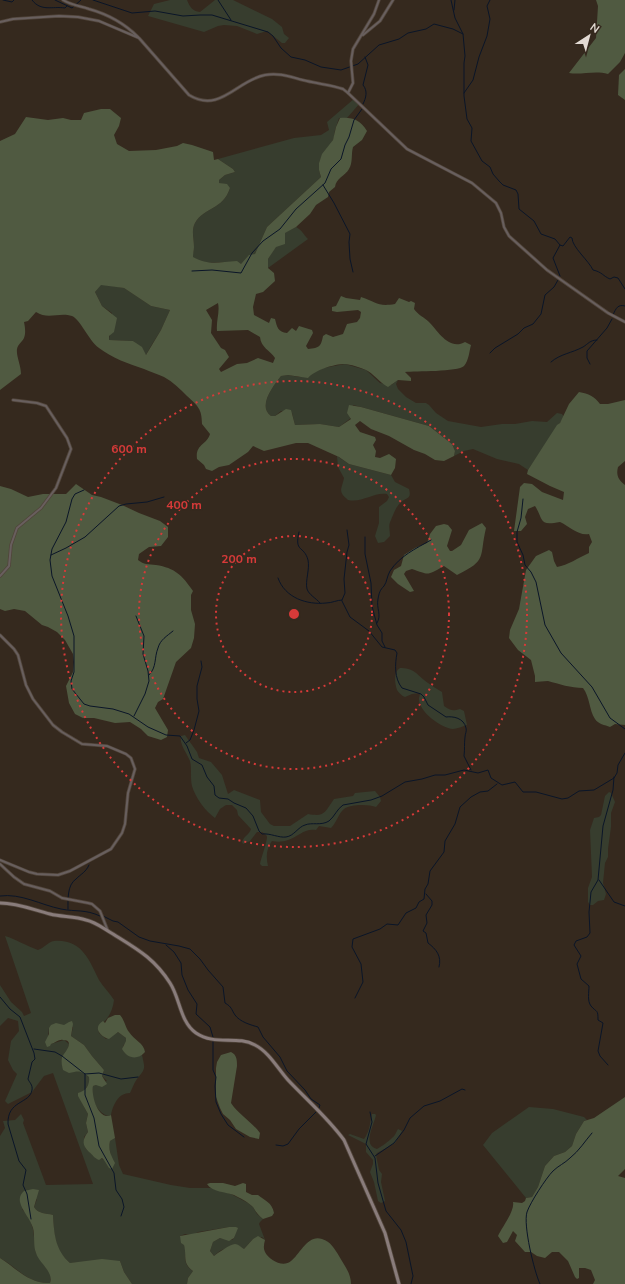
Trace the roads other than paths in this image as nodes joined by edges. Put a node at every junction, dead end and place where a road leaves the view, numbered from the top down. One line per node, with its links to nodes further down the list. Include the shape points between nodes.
1 (63, 0): 6 (street, via 108,17)
2 (380, 0): 5 (street)
3 (394, 0): 5 (street, via 380,21)
4 (0, 22): 6 (street, via 7,19 78,17 99,21)
5 (362, 36): 7 (street, via 352,55 353,83)
6 (139, 38): 7 (street, via 189,95 196,99 211,101 222,98 253,78 265,74 277,74 338,87)
7 (348, 93): 8 (street, via 406,149 472,183 496,203 509,236 542,266 608,313)
8 (625, 322)
9 (13, 400): 10 (street, via 38,402 46,406 67,438 71,449 56,488 40,508 17,528 11,545 9,566)
10 (0, 576)
11 (0, 634): 12 (street, via 18,655 26,686 53,725 82,744 107,746 126,754 131,758 135,768 128,792 125,824 111,849 58,875 28,872)
12 (0, 860)
13 (0, 864): 15 (street, via 24,884 50,891 62,898 88,902 95,906)
14 (0, 904): 15 (street, via 20,905 50,914 85,919)
15 (108, 932): 16 (street, via 144,954 158,967 173,987 184,1018 195,1032 212,1040 241,1041 255,1045 335,1129 346,1144 385,1233)
16 (399, 1284)

